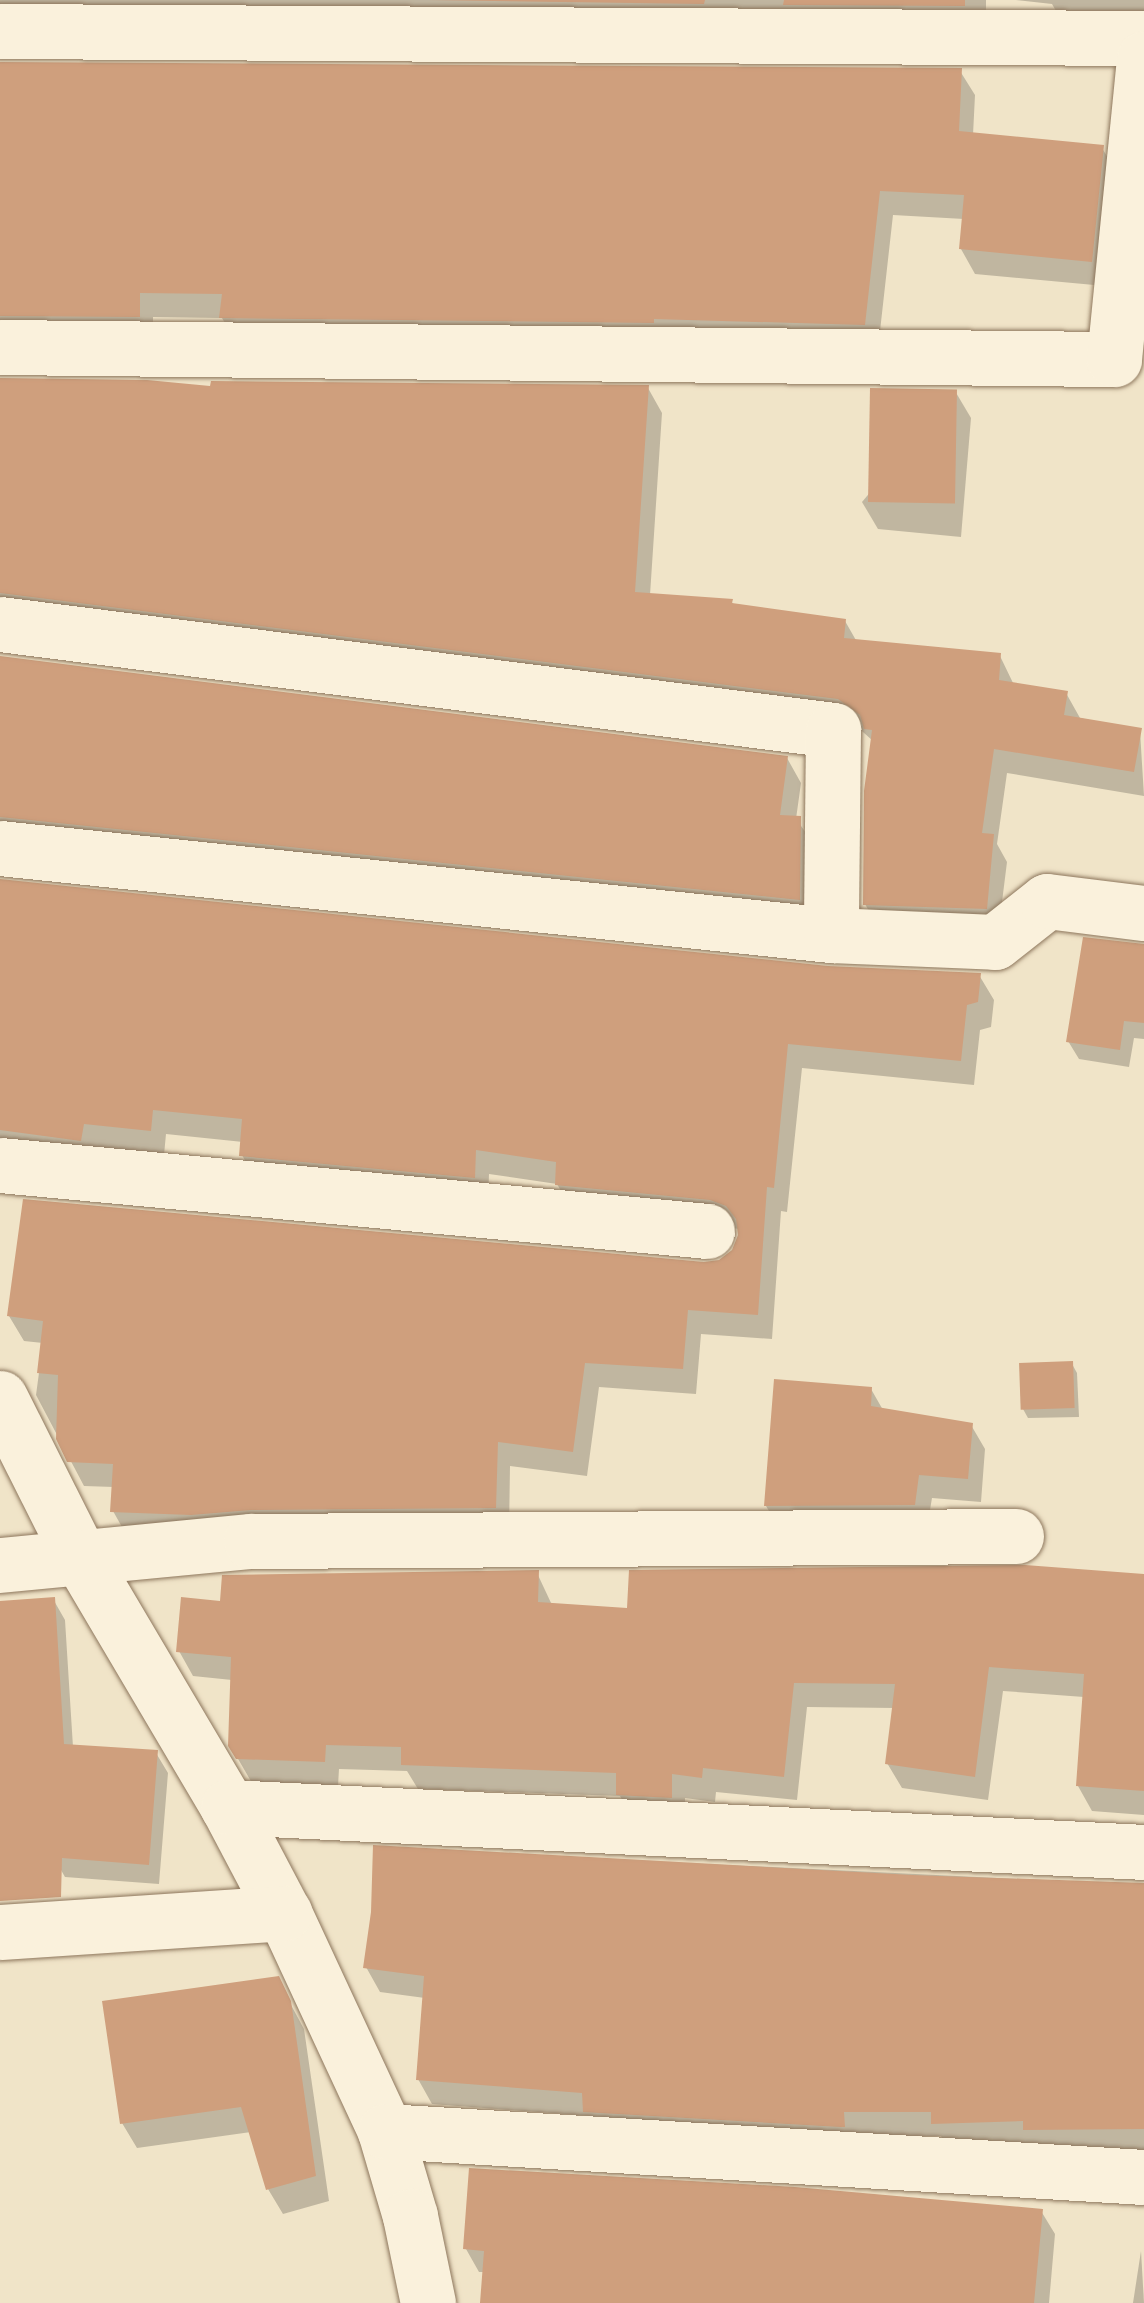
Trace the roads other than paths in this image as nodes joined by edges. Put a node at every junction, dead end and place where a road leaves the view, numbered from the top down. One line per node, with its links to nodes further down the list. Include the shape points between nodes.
1 (0, 31): 2 (street)
2 (1144, 38)
3 (1144, 58): 4 (street, via 1114,358)
4 (0, 347)
5 (0, 624): 8 (street, via 833,730)
6 (0, 848): 8 (street)
7 (1144, 913): 8 (street, via 1047,901 996,942)
8 (832, 936)
9 (0, 1166): 10 (street)
10 (707, 1230)
11 (0, 1398): 13 (street)
12 (1016, 1536): 13 (street, via 251,1541)
13 (80, 1555): 14 (street); 15 (street)
14 (0, 1565)
15 (228, 1807): 16 (street); 17 (street)
16 (1144, 1852)
17 (284, 1913): 18 (street); 19 (street)
18 (0, 1932)
19 (384, 2131): 20 (street); 21 (street)
20 (1144, 2177)
21 (428, 2303)

